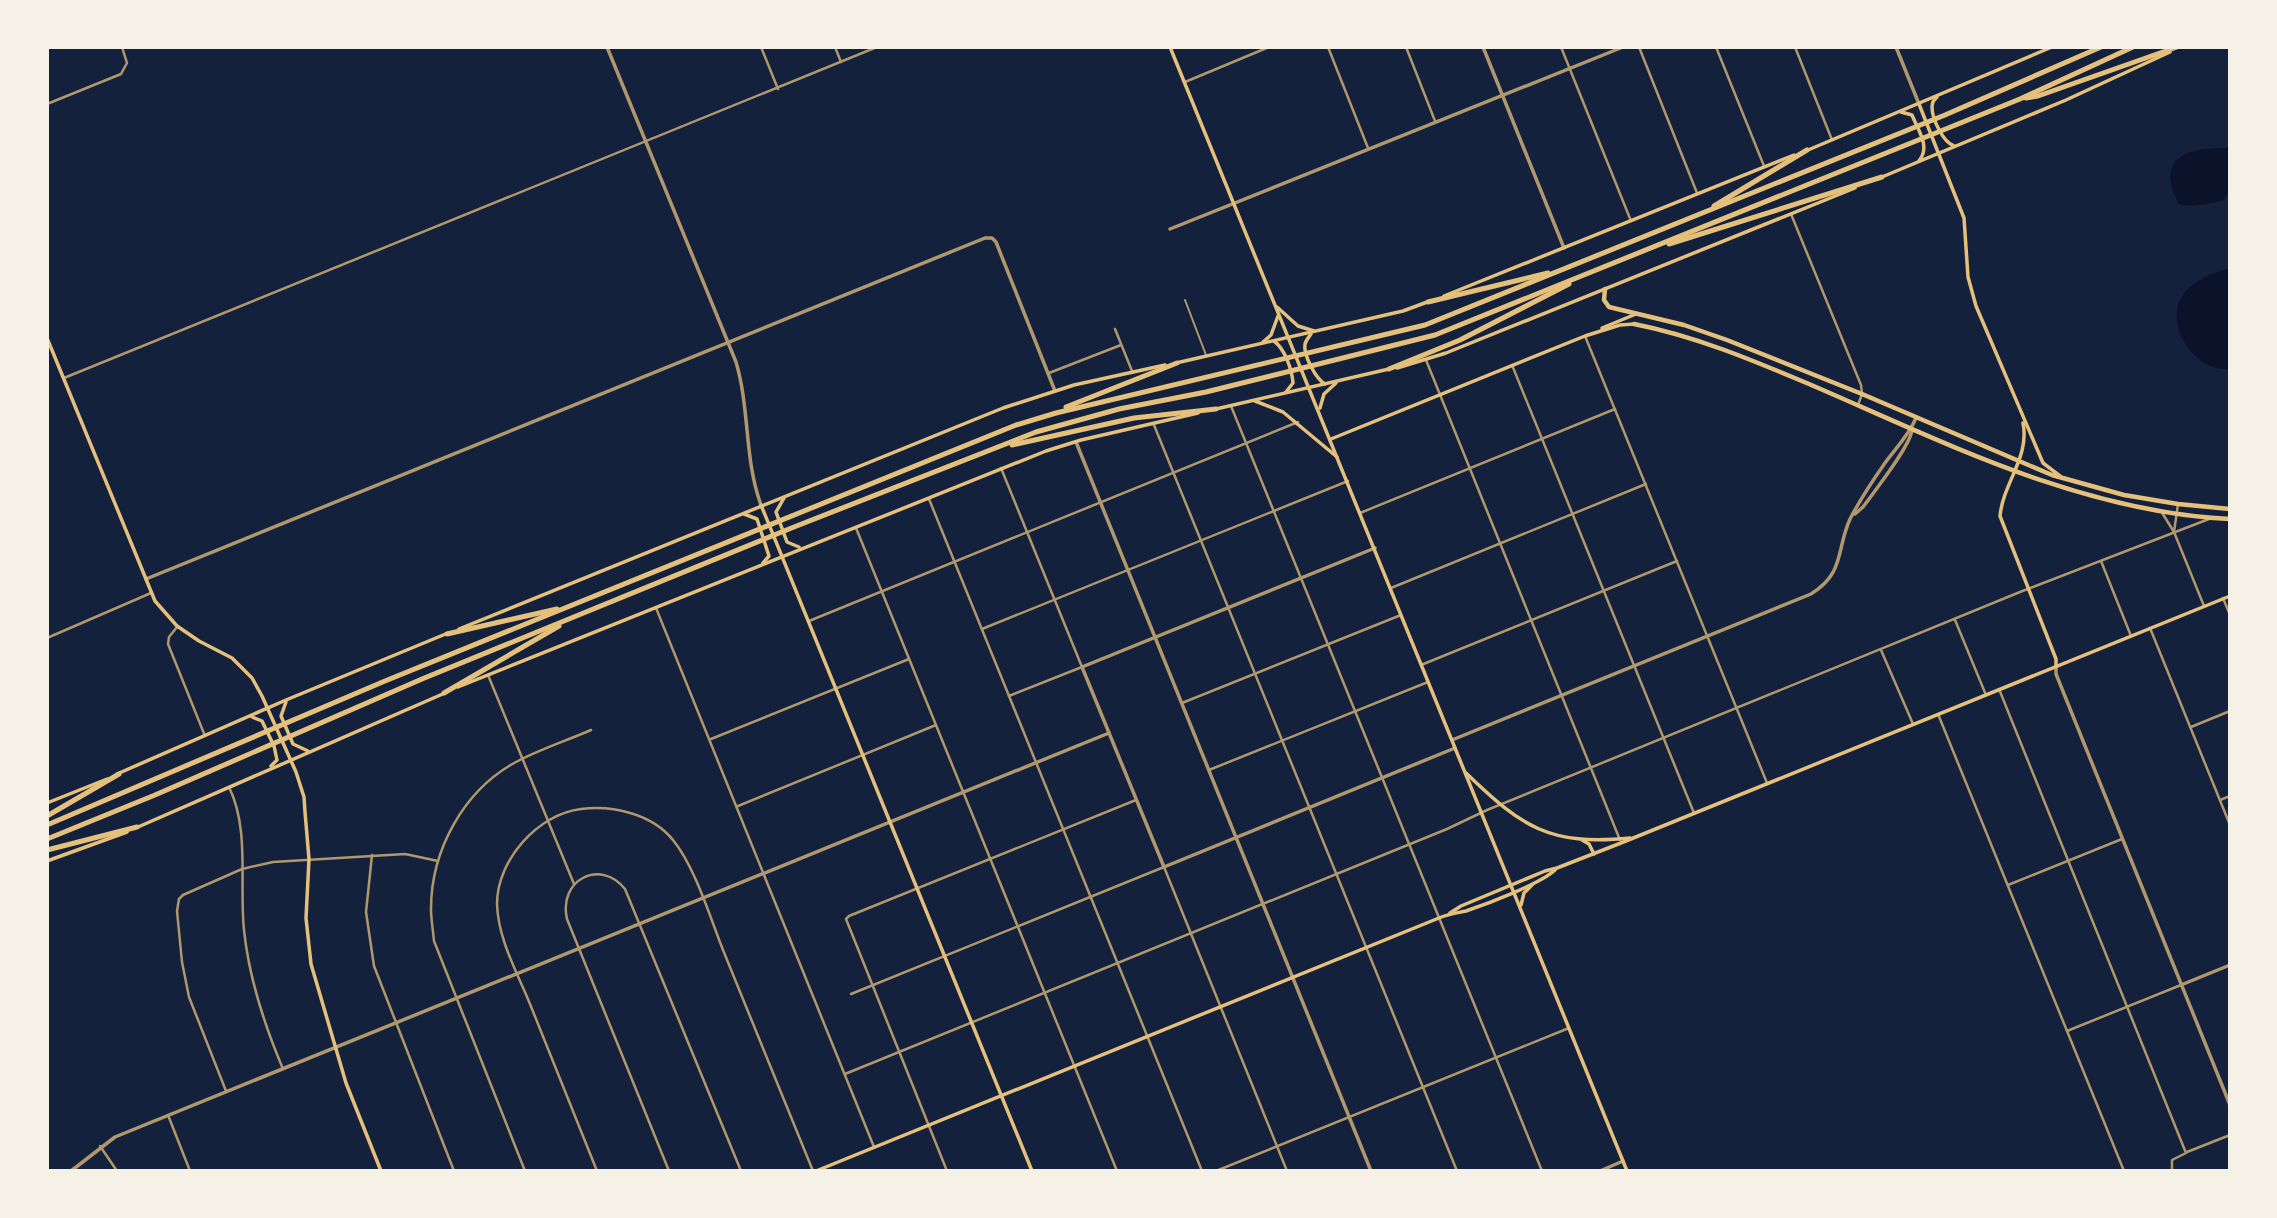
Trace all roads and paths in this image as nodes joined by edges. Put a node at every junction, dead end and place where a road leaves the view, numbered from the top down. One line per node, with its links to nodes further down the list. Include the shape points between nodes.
1 (122, 47): 32 (street, via 127,68 121,74)
2 (607, 47): 37 (street)
3 (761, 47): 28 (street)
4 (835, 47): 24 (street)
5 (877, 47): 24 (street)
6 (1170, 47): 27 (main road)
7 (1251, 47): 23 (street)
8 (1269, 47): 23 (street)
9 (1328, 47): 39 (street)
10 (1406, 47): 35 (street)
11 (1483, 47): 29 (street)
12 (1561, 47): 26 (street)
13 (1623, 47): 26 (street)
14 (1639, 47): 45 (street)
15 (1716, 47): 43 (street)
16 (1795, 47): 36 (street)
17 (1896, 47): 33 (street)
18 (2052, 47): 30 (main road)
19 (2092, 47): 25 (highway)
20 (2101, 47): 25 (highway)
21 (2133, 47): 31 (highway)
22 (2178, 47): 31 (highway); 38 (main road)
23 (1254, 54): 27 (street)
24 (841, 62): 28 (street)
25 (2061, 66): 47 (highway)
26 (1570, 69): 29 (street); 49 (street)
27 (1184, 82): 46 (main road)
28 (778, 89): 37 (street)
29 (1503, 95): 35 (street); 52 (street)
30 (1939, 96): 33 (main road); 38 (main road, via 1932,109 1943,138)
31 (2020, 99): 51 (highway)
32 (47, 104)
33 (1919, 104): 34 (main road); 41 (main road)
34 (1898, 112): 36 (main road); 42 (main road, via 1912,115 1925,146)
35 (1435, 121): 39 (street)
36 (1832, 140): 40 (main road)
37 (645, 141): 68 (street); 78 (street)
38 (1957, 146): 41 (main road)
39 (1368, 148): 46 (street)
40 (1807, 150): 43 (main road); 47 (highway)
41 (1939, 153): 42 (main road); 94 (main road, via 1964,218 1968,277 1976,306)
42 (1917, 162): 44 (main road)
43 (1764, 166): 45 (main road)
44 (1882, 177): 48 (main road); 51 (highway)
45 (1697, 193): 49 (main road)
46 (1232, 203): 50 (street); 58 (main road)
47 (1701, 214): 53 (highway)
48 (1791, 214): 55 (main road); 84 (street)
49 (1631, 220): 52 (main road)
50 (1170, 229)
51 (1656, 247): 54 (highway)
52 (1564, 248): 57 (main road)
53 (1567, 268): 57 (highway); 92 (highway, via 1397,333)
54 (1586, 275): 75 (highway, via 1460,340); 102 (highway, via 1423,339 1073,421)
55 (1605, 289): 60 (main road, via 1609,307); 72 (main road)
56 (1185, 300): 71 (lane)
57 (1428, 302): 63 (main road)
58 (1276, 307): 59 (main road); 63 (main road, via 1298,326)
59 (1279, 314): 66 (main road); 69 (main road, via 1271,335)
60 (1636, 314): 64 (main road); 84 (main road, via 1705,332)
61 (1634, 324): 64 (main road); 87 (main road, via 1709,344)
62 (1115, 329): 70 (street)
63 (1314, 332): 66 (main road); 80 (main road, via 1305,349 1316,378)
64 (1585, 336): 74 (main road); 91 (street)
65 (47, 338): 78 (main road)
66 (1290, 339): 67 (main road); 81 (main road)
67 (1272, 340): 69 (main road); 83 (main road, via 1281,347 1293,383)
68 (727, 343): 77 (street, via 992,238); 116 (street, via 740,377 750,463); 140 (street)
69 (1259, 344): 71 (main road)
70 (1121, 345): 76 (street); 77 (street)
71 (1206, 356): 73 (main road)
72 (1426, 360): 75 (main road); 85 (street)
73 (1177, 363): 76 (main road); 92 (highway)
74 (1512, 365): 85 (main road); 99 (street)
75 (1389, 369): 79 (main road)
76 (1132, 372): 82 (main road)
77 (1048, 373): 82 (street)
78 (64, 378): 140 (main road)
79 (1340, 381): 80 (main road); 90 (main road, via 1324,394)
80 (1326, 384): 81 (main road)
81 (1310, 387): 83 (main road); 90 (main road)
82 (1055, 391): 112 (main road)
83 (1284, 394): 86 (main road)
84 (1862, 394): 87 (street); 93 (main road)
85 (1439, 395): 98 (main road); 106 (street)
86 (1253, 401): 88 (main road); 95 (main road)
87 (1858, 405): 97 (main road)
88 (1231, 406): 89 (main road); 101 (street)
89 (1216, 409): 96 (main road); 102 (highway, via 1134,418)
90 (1319, 410): 98 (main road)
91 (1615, 410): 99 (street); 111 (street)
92 (1041, 417): 149 (highway)
93 (1916, 418): 97 (street); 104 (main road)
94 (2022, 418): 104 (main road, via 2025,438); 109 (main road, via 2043,463)
95 (1298, 422): 101 (street); 103 (main road)
96 (1153, 424): 100 (main road); 108 (street)
97 (1912, 428): 107 (main road); 163 (street, via 1903,450 1851,518 1837,567 1822,587)
98 (1331, 439): 103 (main road)
99 (1542, 439): 106 (street); 122 (street)
100 (1076, 442): 105 (main road); 114 (street)
101 (1247, 443): 108 (street); 118 (street)
102 (982, 453): 155 (highway)
103 (1338, 458): 110 (main road)
104 (2018, 461): 107 (main road); 109 (main road)
105 (1002, 468): 113 (main road); 128 (street)
106 (1469, 469): 120 (street); 130 (street)
107 (2014, 471): 119 (main road, via 2098,498); 143 (main road, via 2000,516)
108 (1174, 473): 114 (street); 129 (street)
109 (2064, 478): 115 (main road)
110 (1348, 481): 118 (street); 120 (main road)
111 (1646, 484): 122 (street); 134 (street)
112 (785, 496): 116 (main road); 131 (main road, via 776,512 787,542)
113 (928, 497): 126 (main road); 136 (street)
114 (1101, 503): 128 (street); 138 (street)
115 (2178, 504): 117 (main road); 123 (street)
116 (761, 505): 121 (main road); 133 (main road)
117 (2230, 509)
118 (1274, 511): 129 (street); 139 (street)
119 (2161, 511): 123 (main road); 127 (street)
120 (1360, 513): 132 (main road)
121 (741, 514): 137 (main road, via 757,519 769,556); 162 (main road)
122 (1573, 514): 130 (street); 142 (street)
123 (2176, 514): 124 (main road); 127 (street)
124 (2212, 518): 125 (main road); 127 (street)
125 (2230, 519)
126 (856, 526): 131 (main road); 144 (street)
127 (2174, 532): 135 (street); 150 (street)
128 (1028, 533): 136 (street); 148 (street)
129 (1202, 541): 138 (street); 152 (street)
130 (1500, 543): 141 (street); 158 (street)
131 (804, 547): 133 (main road)
132 (1375, 548): 139 (street); 141 (main road)
133 (782, 556): 137 (main road); 157 (main road)
134 (1676, 561): 142 (street); 163 (street)
135 (2101, 561): 143 (street); 164 (street)
136 (955, 563): 144 (street); 161 (street)
137 (761, 564): 151 (main road)
138 (1128, 570): 148 (street); 165 (street)
139 (1301, 578): 152 (street); 167 (street)
140 (146, 579): 145 (main road)
141 (1391, 588): 153 (main road)
142 (1604, 590): 158 (street); 171 (street)
143 (2028, 590): 156 (street); 172 (main road)
144 (882, 592): 157 (street); 169 (street)
145 (151, 593): 159 (main road); 166 (street)
146 (2230, 596): 147 (main road)
147 (2223, 598): 150 (main road); 154 (street)
148 (1055, 600): 161 (street); 173 (street)
149 (571, 606): 162 (highway); 228 (highway)
150 (2204, 606): 160 (main road)
151 (656, 607): 175 (main road); 198 (street)
152 (1229, 607): 165 (street); 174 (street)
153 (1401, 615): 167 (street); 170 (main road)
154 (2230, 615)
155 (569, 619): 179 (highway); 233 (highway)
156 (1955, 619): 168 (street); 181 (street)
157 (809, 621): 177 (main road)
158 (1531, 621): 170 (street); 180 (street)
159 (177, 626): 185 (main road, via 240,664); 196 (street, via 168,644)
160 (2150, 628): 164 (main road); 193 (street)
161 (982, 629): 182 (street)
162 (447, 634): 183 (main road)
163 (1707, 636): 171 (street); 186 (street)
164 (2131, 636): 172 (main road)
165 (1155, 637): 173 (street); 184 (street)
166 (47, 638)
167 (1328, 645): 174 (street); 188 (street)
168 (1881, 649): 186 (street); 191 (street)
169 (909, 659): 177 (street); 192 (street)
170 (1421, 665): 176 (main road)
171 (1634, 665): 180 (street); 197 (street)
172 (2056, 666): 178 (main road); 235 (street)
173 (1082, 667): 182 (street); 195 (street)
174 (1256, 674): 184 (street); 200 (street)
175 (488, 675): 179 (main road); 205 (street)
176 (1428, 682): 188 (street); 199 (main road)
177 (836, 688): 198 (street); 203 (main road)
178 (1999, 689): 181 (main road); 245 (street)
179 (444, 693): 202 (main road)
180 (1561, 695): 199 (street); 207 (street)
181 (1986, 695): 189 (main road)
182 (1009, 696): 206 (street)
183 (286, 700): 185 (main road); 202 (main road, via 281,716 293,744)
184 (1182, 703): 209 (street)
185 (268, 708): 190 (main road); 204 (main road)
186 (1736, 708): 197 (street); 213 (street)
187 (2230, 711): 193 (street)
188 (1355, 712): 200 (street); 212 (street)
189 (1938, 714): 191 (main road); 254 (street)
190 (249, 717): 196 (main road); 208 (main road, via 262,721 277,755)
191 (1913, 724): 213 (main road)
192 (936, 725): 203 (street); 215 (street)
193 (2190, 727): 218 (street)
194 (591, 730): 205 (street)
195 (1109, 733): 206 (street); 217 (street)
196 (205, 736): 211 (main road)
197 (1663, 738): 207 (street); 223 (street)
198 (710, 739): 221 (street)
199 (1451, 740): 201 (main road)
200 (1282, 741): 209 (street); 222 (street)
201 (1455, 748): 210 (main road); 212 (street)
202 (309, 751): 204 (main road)
203 (863, 755): 221 (street); 227 (main road)
204 (290, 759): 208 (main road); 241 (main road, via 304,797)
205 (522, 759): 226 (street); 244 (street, via 473,797 452,827)
206 (1036, 763): 215 (street); 231 (street)
207 (1591, 768): 220 (street); 236 (street)
208 (267, 769): 214 (main road)
209 (1209, 770): 232 (street)
210 (1465, 772): 220 (main road); 224 (main road)
211 (119, 774): 219 (main road); 225 (highway)
212 (1382, 778): 222 (street); 237 (street)
213 (1767, 783): 223 (main road)
214 (228, 786): 230 (main road); 247 (street, via 238,807)
215 (964, 792): 227 (street); 242 (street)
216 (2230, 796): 218 (street)
217 (1137, 800): 231 (street); 246 (street)
218 (2220, 800): 229 (street)
219 (47, 803)
220 (1500, 805): 224 (street); 234 (main road, via 1543,831)
221 (737, 806): 249 (street)
222 (1309, 808): 232 (street); 250 (street)
223 (1694, 813): 236 (main road)
224 (1482, 814): 237 (street); 253 (main road)
225 (47, 816)
226 (548, 821): 252 (street); 258 (street, via 581,809 615,809 638,816 671,837); 271 (street, via 517,848 501,881 498,913)
227 (890, 822): 249 (street); 255 (main road)
228 (47, 825)
229 (2230, 825)
230 (137, 827): 238 (highway); 243 (main road)
231 (1063, 829): 242 (street); 257 (street)
232 (1236, 837): 246 (street); 259 (street)
233 (47, 839)
234 (1580, 839): 236 (main road); 239 (main road)
235 (2122, 839): 245 (street); 274 (street)
236 (1620, 841): 239 (main road)
237 (1409, 845): 250 (street); 262 (street)
238 (47, 850)
239 (1594, 854): 248 (main road)
240 (372, 855): 241 (street); 244 (street, via 416,855); 281 (street, via 366,912 370,947)
241 (309, 859): 247 (street); 285 (main road, via 309,951)
242 (990, 859): 255 (street); 264 (street)
243 (47, 861)
244 (438, 861): 277 (street, via 431,908 434,941)
245 (2069, 861): 254 (street); 279 (street)
246 (1164, 867): 257 (street); 265 (street)
247 (242, 869): 289 (street, via 249,968); 292 (street, via 188,891 179,899 177,911 189,997)
248 (1557, 869): 251 (main road); 253 (main road)
249 (764, 873): 258 (street); 290 (street)
250 (1336, 874): 259 (street); 267 (street)
251 (1536, 882): 256 (main road); 260 (main road, via 1524,894)
252 (574, 884): 263 (street, via 599,874 616,879); 266 (street, via 565,911)
253 (1511, 884): 256 (main road); 261 (main road)
254 (2008, 885): 283 (street)
255 (917, 888): 268 (main road); 273 (street, via 846,919)
256 (1514, 891): 260 (main road); 261 (main road)
257 (1091, 897): 264 (street); 269 (street)
258 (702, 898): 263 (street); 313 (street)
259 (1264, 904): 265 (street); 272 (street)
260 (1520, 907): 282 (main road)
261 (1450, 914): 262 (main road)
262 (1439, 918): 267 (main road); 287 (street)
263 (641, 923): 266 (street); 312 (street)
264 (1017, 926): 268 (street); 275 (street)
265 (1191, 933): 269 (street); 278 (street)
266 (579, 948): 271 (street); 311 (street)
267 (1366, 948): 272 (main road); 291 (street)
268 (945, 956): 273 (street); 280 (main road)
269 (1117, 963): 275 (street); 284 (street)
270 (2230, 965): 274 (street)
271 (517, 973): 277 (street); 310 (street)
272 (1293, 977): 278 (main road); 296 (street)
273 (872, 985): 276 (street); 286 (street)
274 (2181, 985): 279 (street); 294 (street)
275 (1045, 993): 280 (street); 288 (street)
276 (850, 994)
277 (456, 998): 281 (street); 309 (street)
278 (1220, 1006): 284 (main road); 300 (street)
279 (2128, 1006): 283 (street); 302 (street)
280 (972, 1022): 286 (street); 293 (main road)
281 (395, 1023): 285 (street); 308 (street)
282 (1569, 1028): 287 (street); 303 (main road)
283 (2067, 1031): 325 (street)
284 (1148, 1036): 288 (main road); 317 (street)
285 (337, 1046): 289 (street); 307 (main road, via 346,1083)
286 (899, 1052): 290 (street); 297 (street)
287 (1496, 1058): 291 (street); 322 (street)
288 (1074, 1066): 293 (main road); 316 (street)
289 (283, 1069): 292 (street)
290 (845, 1074): 301 (street)
291 (1423, 1087): 296 (street); 321 (street)
292 (226, 1091): 295 (street)
293 (1002, 1095): 297 (main road); 315 (main road)
294 (2230, 1105)
295 (168, 1115): 299 (street); 306 (street)
296 (1349, 1117): 300 (street); 320 (street)
297 (928, 1125): 301 (main road); 314 (street)
298 (2230, 1135): 302 (street)
299 (100, 1146): 304 (street); 305 (street)
300 (1277, 1146): 318 (street); 319 (street)
301 (874, 1147): 313 (main road)
302 (2186, 1153): 326 (street, via 2172,1160)
303 (1623, 1161): 323 (street); 324 (main road)
304 (71, 1171)
305 (117, 1171)
306 (190, 1171)
307 (381, 1171)
308 (454, 1171)
309 (525, 1171)
310 (597, 1171)
311 (669, 1171)
312 (741, 1171)
313 (814, 1171)
314 (947, 1171)
315 (1032, 1171)
316 (1117, 1171)
317 (1202, 1171)
318 (1216, 1171)
319 (1287, 1171)
320 (1371, 1171)
321 (1457, 1171)
322 (1542, 1171)
323 (1600, 1171)
324 (1627, 1171)
325 (2124, 1171)
326 (2172, 1171)

